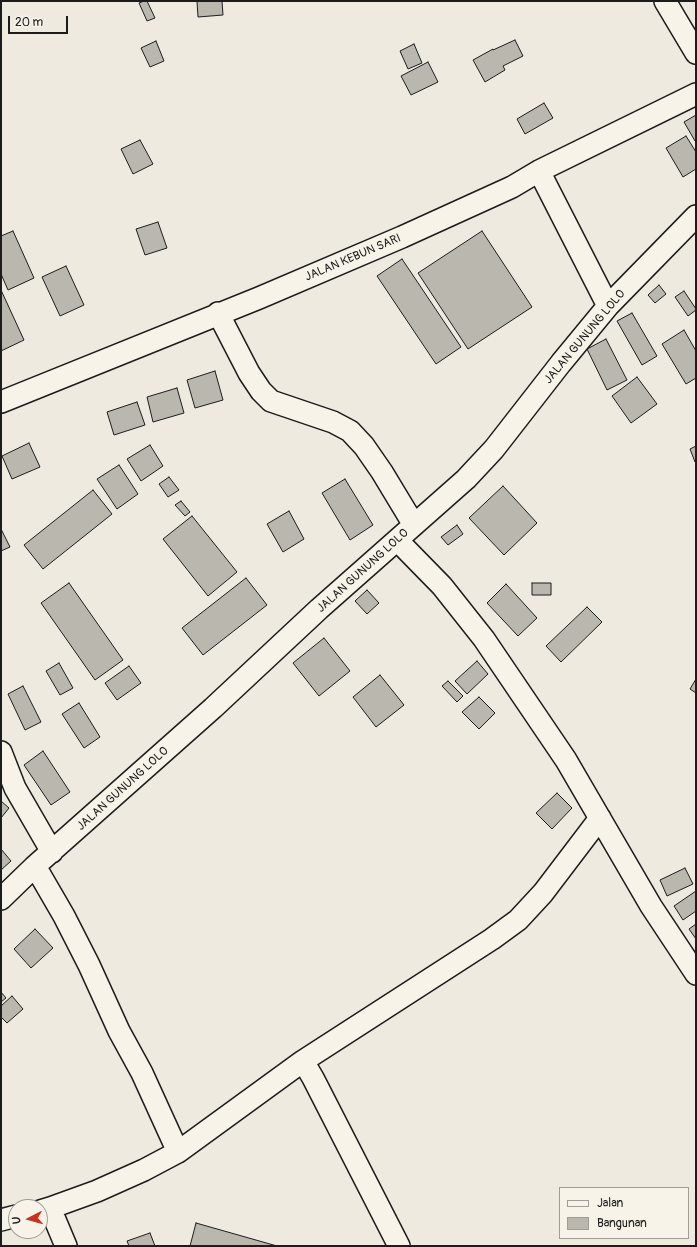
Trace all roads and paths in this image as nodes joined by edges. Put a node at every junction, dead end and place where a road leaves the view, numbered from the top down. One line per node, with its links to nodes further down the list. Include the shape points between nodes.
1 (665, 1): 2 (street)
2 (696, 53)
3 (696, 94): 4 (street, JALAN KEBUN SARI)
4 (540, 171): 6 (street); 7 (street, JALAN KEBUN SARI, via 512,187 402,237)
5 (696, 216): 6 (street, JALAN GUNUNG LOLO)
6 (608, 306): 9 (street, JALAN GUNUNG LOLO, via 494,449 466,479)
7 (218, 313): 8 (street, JALAN KEBUN SARI); 9 (street, via 249,373 271,401 333,422 350,431 382,472)
8 (1, 402)
9 (414, 525): 10 (street, JALAN GUNUNG LOLO)
10 (398, 541): 12 (street, via 442,586 484,639 562,753); 13 (street, JALAN GUNUNG LOLO, via 319,609)
11 (1, 752): 13 (street, via 15,788)
12 (600, 818): 16 (street, via 651,906); 17 (street, via 543,893 518,920)
13 (52, 852): 14 (street, JALAN GUNUNG LOLO)
14 (36, 866): 15 (street, JALAN GUNUNG LOLO); 18 (street, via 78,944)
15 (1, 899)
16 (696, 974)
17 (302, 1061): 18 (street); 22 (street)
18 (178, 1152): 19 (street, via 110,1185)
19 (48, 1209)
20 (48, 1215): 21 (street)
21 (66, 1246)
22 (399, 1246)

